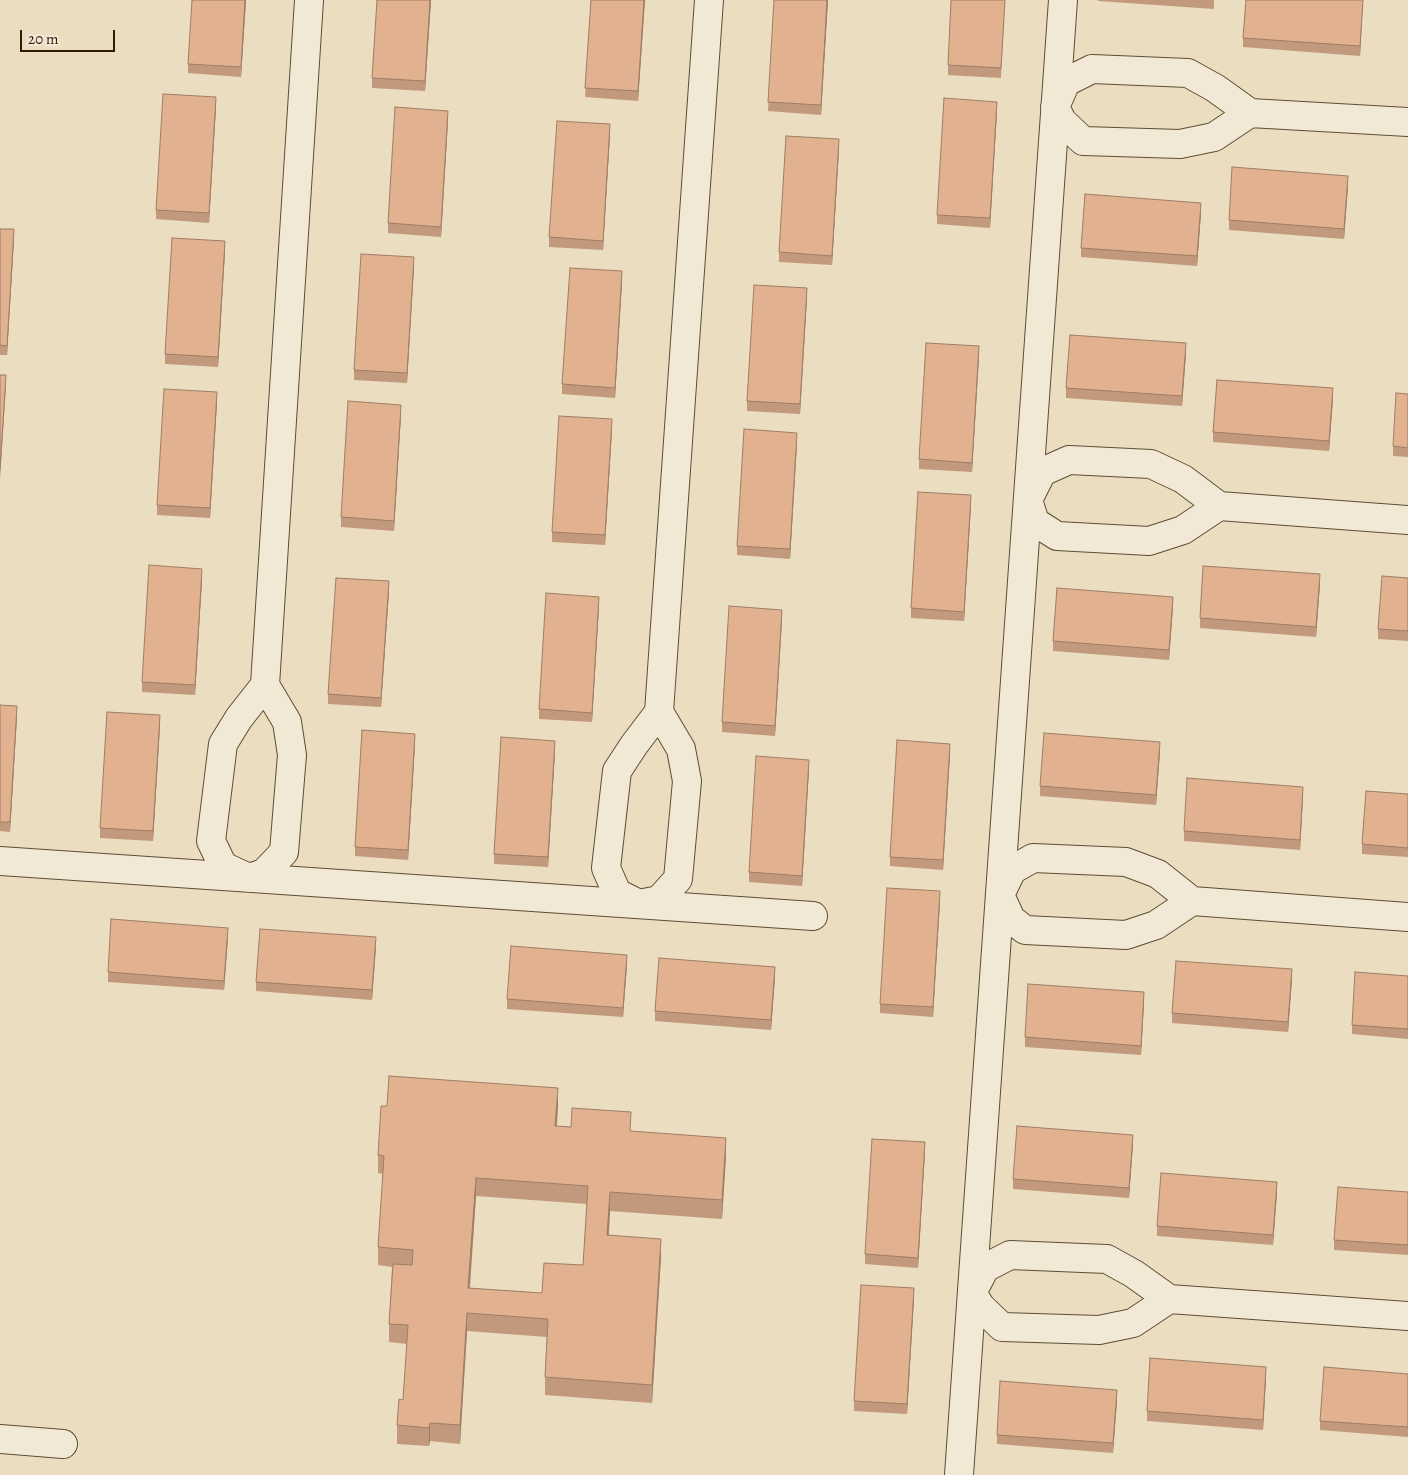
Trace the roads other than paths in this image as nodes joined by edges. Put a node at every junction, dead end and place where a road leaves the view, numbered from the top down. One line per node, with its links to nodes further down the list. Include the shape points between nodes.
1 (309, 0): 10 (street)
2 (709, 0): 11 (street)
3 (1063, 0): 4 (street)
4 (1056, 108): 5 (street, via 1062,121 1083,141 1180,144 1214,137); 5 (street, via 1066,82 1092,69 1188,73); 7 (street)
5 (1250, 113): 6 (street)
6 (1408, 122)
7 (1028, 500): 8 (street, via 1035,522 1057,536 1149,541 1183,530); 8 (street, via 1042,472 1069,460 1152,464 1183,479); 14 (street)
8 (1219, 506): 9 (street)
9 (1408, 520)
10 (265, 685): 13 (street, via 286,722 292,755 284,852 264,873); 13 (street, via 223,744 211,841 223,866)
11 (660, 712): 16 (street, via 681,748 687,781 678,879 659,900); 16 (street, via 617,771 606,868 617,893)
12 (0, 861): 13 (street)
13 (248, 878): 16 (street)
14 (1000, 895): 15 (street, via 1011,919 1025,930 1126,934 1156,925); 15 (street, via 1012,870 1033,858 1126,862 1158,874); 19 (street)
15 (1192, 901): 18 (street)
16 (639, 904): 17 (street)
17 (812, 916)
18 (1408, 917)
19 (972, 1293): 20 (street, via 980,1307 1002,1327 1012,1328 1099,1330 1133,1323); 20 (street, via 985,1268 1010,1255 1107,1259); 24 (street)
20 (1169, 1299): 21 (street)
21 (1408, 1316)
22 (0, 1439): 23 (street)
23 (63, 1444)
24 (959, 1475)

